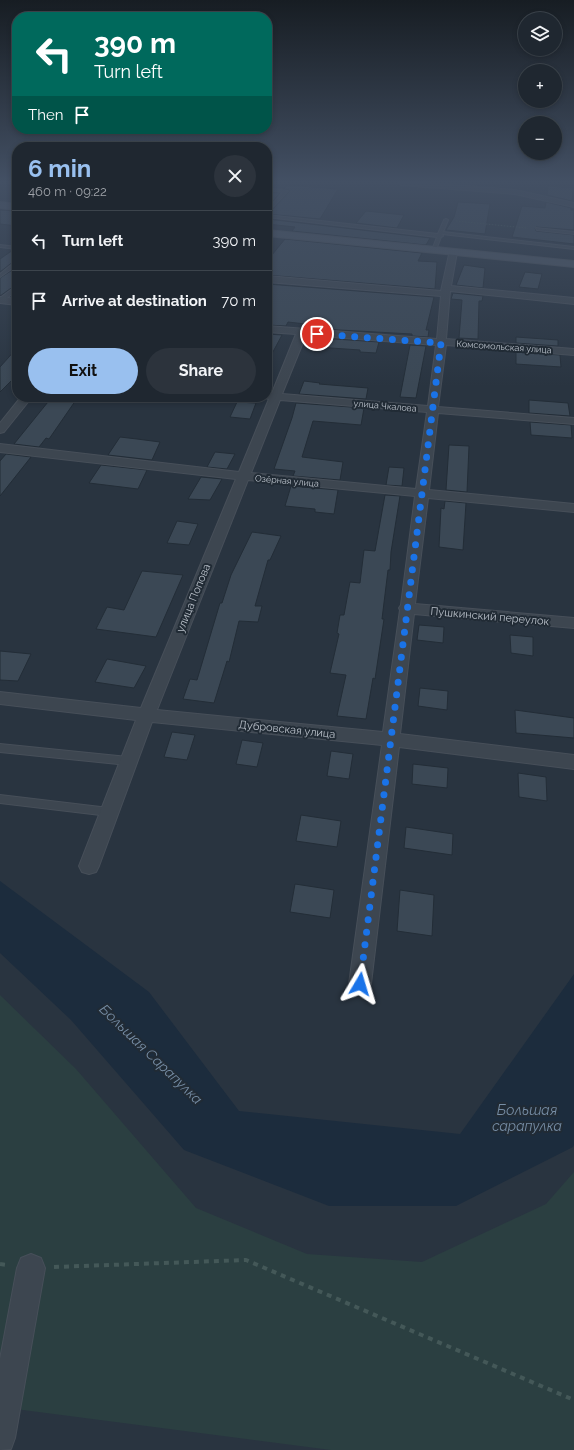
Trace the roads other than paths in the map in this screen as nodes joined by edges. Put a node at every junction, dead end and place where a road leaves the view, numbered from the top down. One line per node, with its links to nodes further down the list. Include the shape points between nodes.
1 (440, 251): 2 (main road)
2 (453, 252): 3 (main road); 7 (street)
3 (574, 264)
4 (12, 267): 5 (lane)
5 (0, 276)
6 (272, 279): 7 (street)
7 (446, 291): 11 (street); 14 (street)
8 (12, 292): 9 (lane)
9 (0, 300): 10 (street)
10 (12, 301)
11 (574, 301)
12 (272, 329): 13 (street, Комсомольская улица)
13 (302, 332): 14 (street, Комсомольская улица); 16 (street, улица Попова)
14 (441, 343): 15 (street, Комсомольская улица); 20 (street)
15 (574, 352)
16 (272, 394)
17 (272, 396): 20 (street, улица Чкалова)
18 (23, 402): 22 (street)
19 (269, 402): 24 (street, улица Попова)
20 (432, 410): 21 (street, улица Чкалова); 25 (street)
21 (574, 421)
22 (0, 430)
23 (0, 448): 24 (street, Озёрная улица)
24 (242, 476): 25 (street, Озёрная улица); 30 (street, улица Попова)
25 (422, 494): 26 (street, Озёрная улица); 27 (street)
26 (574, 508)
27 (406, 608): 28 (street, Пушкинский переулок); 31 (street)
28 (574, 623)
29 (0, 698): 30 (street, Дубровская улица)
30 (147, 715): 31 (street, Дубровская улица); 33 (street, улица Попова)
31 (390, 739): 34 (street, Дубровская улица); 38 (street)
32 (0, 748): 33 (lane)
33 (128, 761): 36 (street, улица Попова)
34 (574, 762)
35 (0, 799): 36 (lane)
36 (109, 812): 37 (street, улица Попова)
37 (89, 866)
38 (360, 984)
39 (31, 1268): 40 (street)
40 (0, 1438)

